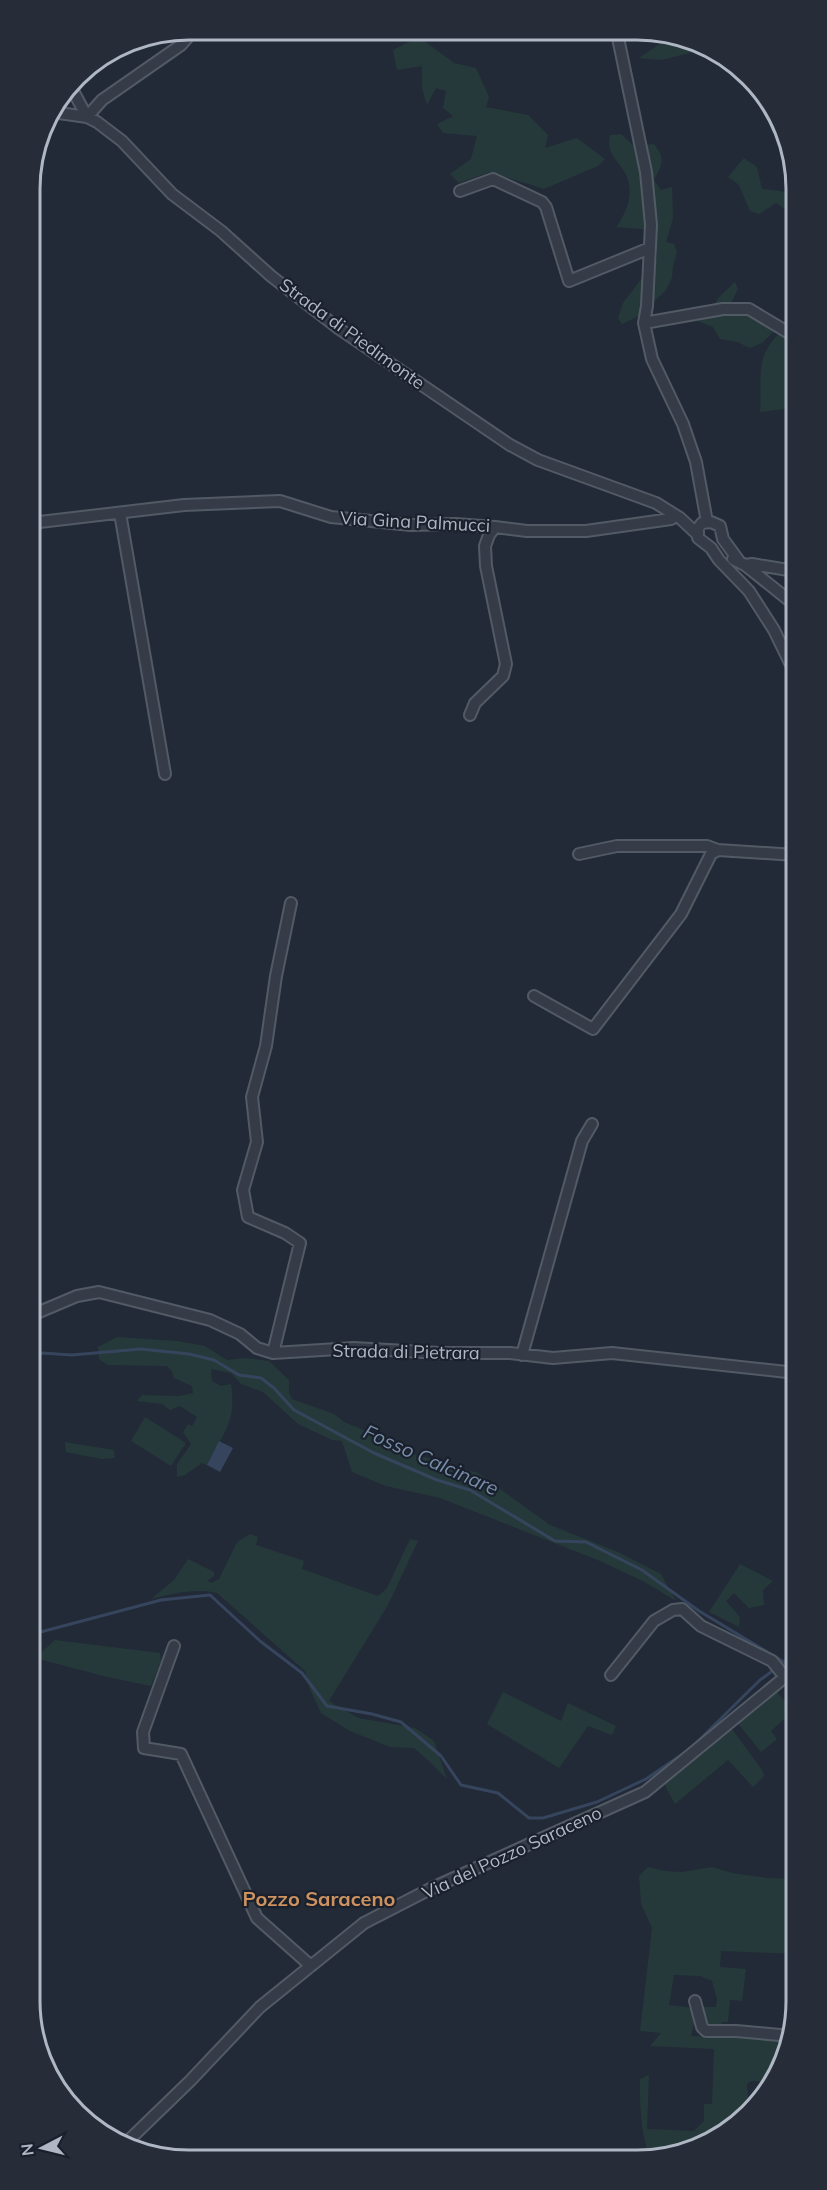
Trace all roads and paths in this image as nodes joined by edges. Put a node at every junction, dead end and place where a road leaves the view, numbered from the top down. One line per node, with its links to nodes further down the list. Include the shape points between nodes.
1 (618, 40): 7 (street, via 646,172)
2 (185, 41): 5 (street, via 102,100)
3 (75, 94): 5 (street)
4 (61, 113): 5 (street, Strada di Piedimonte)
5 (87, 117): 11 (street, Strada di Piedimonte, via 122,141 172,194 338,328 510,445 538,460 656,503)
6 (460, 191): 7 (street, via 494,179 542,202 569,281)
7 (650, 248): 8 (street)
8 (644, 323): 9 (street, via 723,309 749,309); 13 (street, via 652,359 696,462)
9 (786, 331)
10 (120, 513): 12 (street, Via Gina Palmucci); 14 (street, Via Gina Palmucci, via 184,505 280,501 331,517 411,525); 23 (street)
11 (678, 517): 13 (street, Strada di Piedimonte); 14 (street, Via Gina Palmucci, via 586,531 526,531); 15 (street, Strada di Piedimonte)
12 (41, 522)
13 (705, 522): 15 (street); 16 (street, via 720,526)
14 (495, 526): 22 (street, via 485,546 486,566 506,664 503,676 475,704)
15 (697, 534): 16 (street, Strada di Piedimonte, via 701,541)
16 (720, 547): 17 (street); 18 (street); 18 (street)
17 (742, 563): 19 (street); 20 (street)
18 (728, 568): 21 (street, via 749,591)
19 (786, 570)
20 (786, 598)
21 (786, 655)
22 (470, 715)
23 (165, 774)
24 (718, 850): 25 (street, via 708,846 617,846); 26 (street); 28 (street, via 711,854 681,914 593,1029)
25 (579, 854)
26 (786, 854)
27 (291, 903): 31 (street, via 266,1046 252,1097 257,1142 243,1190 248,1217 300,1243)
28 (534, 996)
29 (592, 1124): 32 (street, via 582,1141)
30 (40, 1311): 31 (street, via 77,1296 99,1292 210,1320)
31 (273, 1353): 32 (street, Strada di Pietrara, via 354,1348)
32 (522, 1355): 33 (street, Strada di Pietrara, via 553,1359 612,1353)
33 (786, 1374)
34 (174, 1646): 37 (street, via 143,1732 144,1748 181,1754 257,1918)
35 (611, 1675): 36 (street, via 654,1621 682,1609 701,1626 772,1661)
36 (785, 1677): 37 (street, Via del Pozzo Saraceno, via 645,1792 364,1923)
37 (311, 1966): 40 (street, Via del Pozzo Saraceno, via 260,2007)
38 (695, 2001): 39 (street, via 706,2031)
39 (782, 2035)
40 (132, 2137)

